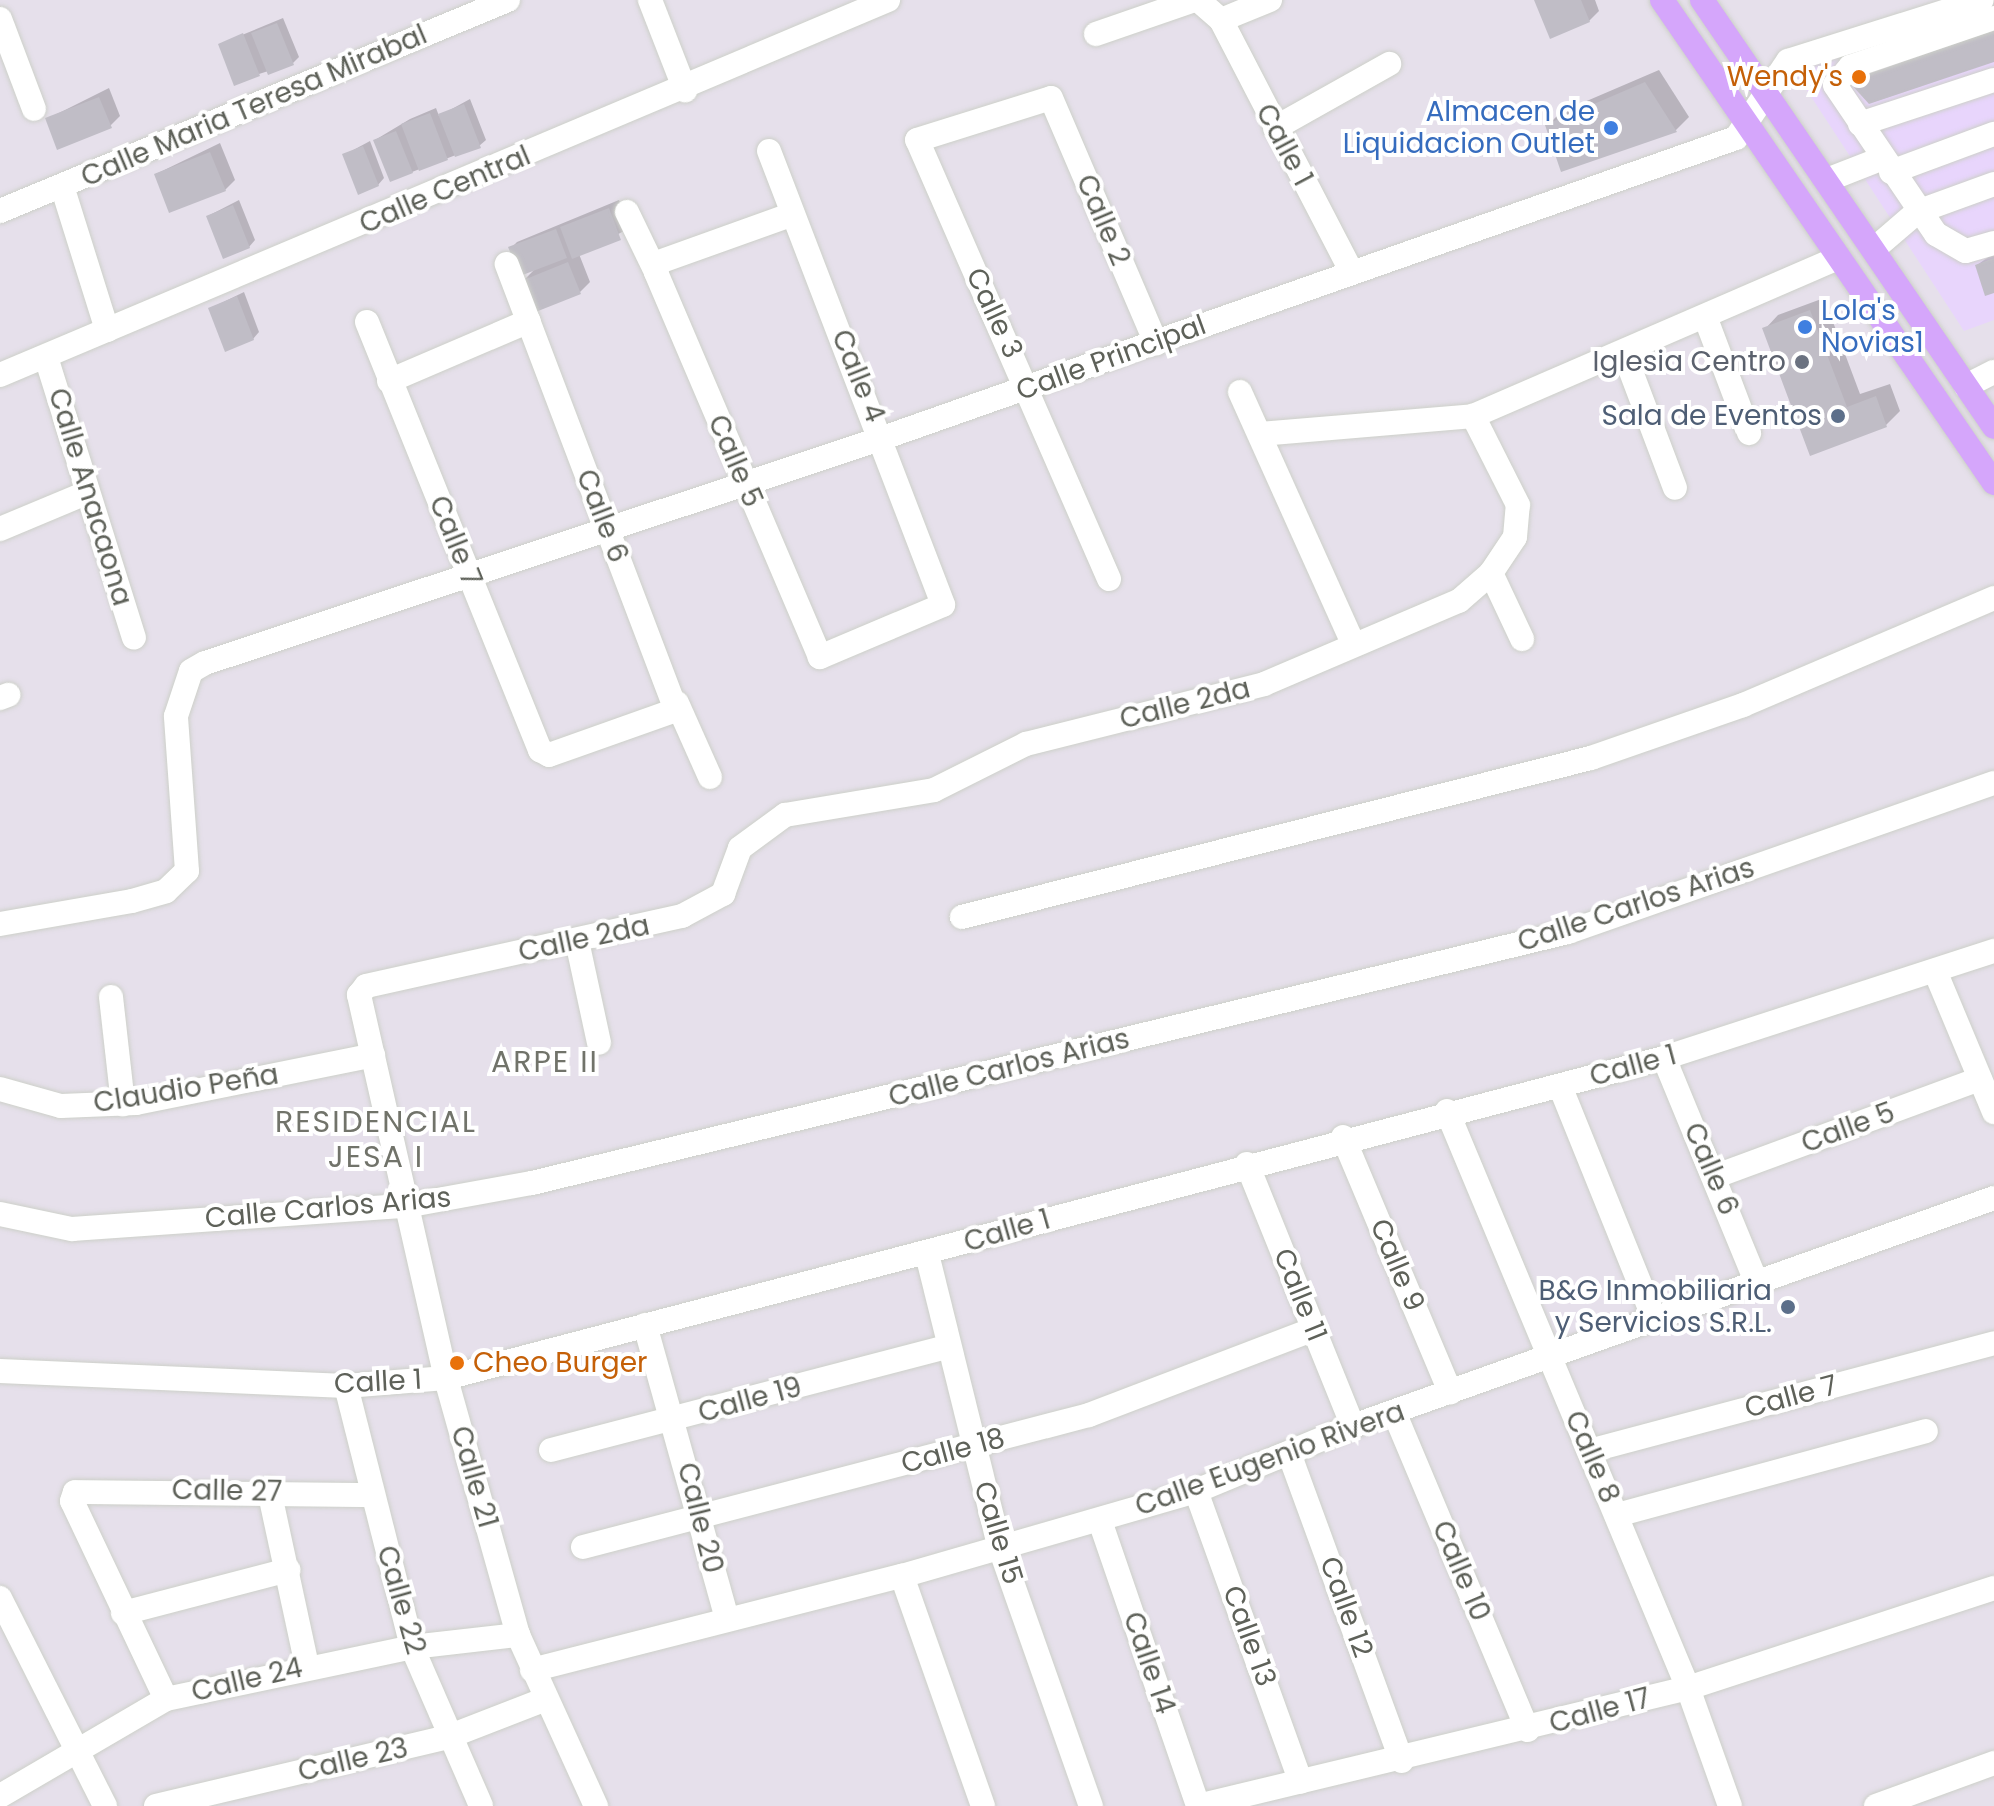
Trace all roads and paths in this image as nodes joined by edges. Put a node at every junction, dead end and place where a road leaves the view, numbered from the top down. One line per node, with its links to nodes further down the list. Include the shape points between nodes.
1 (508, 0): 28 (street, Calle Maria Teresa Mirabal)
2 (650, 0): 16 (street)
3 (888, 0): 16 (street, Calle Central)
4 (1196, 0): 11 (street); 12 (street)
5 (1270, 0): 11 (street)
6 (1662, 0): 20 (main road)
7 (1704, 0): 17 (main road)
8 (1982, 0): 17 (street, via 1788,61)
9 (1994, 18): 19 (street, via 1841,71 1835,85)
10 (0, 19): 13 (street)
11 (1221, 20): 21 (street, Calle 1)
12 (1096, 34)
13 (6, 57): 18 (street)
14 (1389, 64): 21 (street)
15 (1994, 80): 19 (street)
16 (685, 90): 42 (street, Calle Central)
17 (1768, 95): 20 (street); 26 (main road)
18 (34, 109)
19 (1860, 124): 25 (street)
20 (1747, 127): 35 (main road); 38 (street, Calle Principal, via 1736,138)
21 (1275, 128): 38 (street, Calle 1)
22 (1994, 134): 25 (street)
23 (920, 138): 43 (street, Calle 2, via 1051,98); 50 (street, Calle 3, via 916,144)
24 (769, 151): 32 (street, Calle 4)
25 (1887, 165): 26 (street); 31 (street)
26 (1827, 180): 34 (main road)
27 (1994, 184): 31 (street)
28 (62, 186): 29 (street, Calle Maria Teresa Mirabal); 42 (street)
29 (0, 211)
30 (627, 212): 37 (street, Calle 5)
31 (1917, 212): 33 (street, via 1949,245 1966,251); 34 (street)
32 (793, 214): 37 (street); 56 (street, Calle 4)
33 (1994, 243)
34 (1874, 249): 49 (main road)
35 (1836, 259): 39 (street); 57 (main road)
36 (507, 264): 40 (street, Calle 6)
37 (657, 267): 58 (street, Calle 5)
38 (1350, 269): 43 (street, Calle Principal)
39 (1706, 319): 44 (street); 54 (street)
40 (529, 321): 48 (street); 62 (street, Calle 6)
41 (367, 322): 48 (street, Calle 7)
42 (107, 330): 45 (street, Calle Central)
43 (1156, 343): 50 (street, Calle Principal)
44 (1624, 353): 52 (street); 59 (street)
45 (46, 357): 47 (street, Calle Central); 60 (street, Calle Anacaona)
46 (1994, 372): 49 (street)
47 (0, 375)
48 (389, 381): 64 (street, Calle 7)
49 (1966, 386): 53 (main road)
50 (1029, 387): 56 (street, Calle Principal); 65 (street, Calle 3)
51 (1240, 392): 55 (street)
52 (1473, 416): 55 (street); 63 (street, Calle 2da, via 1518,505 1515,537)
53 (1993, 425)
54 (1749, 433)
55 (1260, 434): 69 (street)
56 (883, 438): 58 (street, Calle Principal); 70 (street, Calle 4, via 943,604)
57 (1994, 483)
58 (745, 485): 62 (street, Calle Principal); 70 (street, Calle 5)
59 (1675, 488)
60 (86, 493): 61 (street); 67 (street, Calle Anacaona)
61 (0, 529)
62 (606, 529): 64 (street, Calle Principal); 71 (street, Calle 6)
63 (1491, 573): 68 (street); 69 (street, Calle 2da, via 1459,601)
64 (470, 577): 71 (street, Calle 7, via 540,750 549,755); 75 (street, Calle Principal, via 191,671 176,716 187,871 166,891 132,901)
65 (1109, 579)
66 (1994, 598): 74 (street, via 1743,705 1591,758)
67 (134, 638)
68 (1522, 639)
69 (1352, 641): 76 (street, Calle 2da, via 1264,684 1026,744 934,790 785,815 740,848 723,894 706,906)
70 (820, 657)
71 (676, 706): 72 (street, Calle 6)
72 (710, 777)
73 (1994, 783): 94 (street, Calle Carlos Arias, via 1568,932 532,1183)
74 (962, 917)
75 (0, 924)
76 (577, 941): 79 (street, Calle 2da, via 366,986); 81 (street)
77 (1994, 951): 78 (street, Calle 1)
78 (1935, 971): 83 (street, Calle 1); 84 (street)
79 (359, 995): 82 (street, Calle 21)
80 (111, 997): 87 (street)
81 (599, 1043)
82 (373, 1055): 87 (street, Claudio Peña); 94 (street, Calle 21)
83 (1664, 1058): 85 (street, Calle 1); 92 (street, Calle 6)
84 (1980, 1079): 89 (street); 92 (street, Calle 5)
85 (1560, 1086): 88 (street, Calle 1); 98 (street)
86 (0, 1089): 87 (street, Claudio Peña, via 61,1106)
87 (123, 1104)
88 (1447, 1111): 90 (street, Calle 1); 103 (street, Calle 8)
89 (1994, 1112)
90 (1343, 1137): 91 (street, Calle 1); 107 (street, Calle 9)
91 (1247, 1164): 96 (street, Calle 1); 100 (street, Calle 11)
92 (1716, 1176): 97 (street, Calle 6)
93 (1994, 1198): 97 (street, Calle Eugenio Rivera)
94 (405, 1206): 95 (street, Calle Carlos Arias, via 72,1229); 105 (street, Calle 21)
95 (0, 1214)
96 (927, 1254): 99 (street, Calle 1); 102 (street, Calle 15)
97 (1756, 1281): 98 (street, Calle Eugenio Rivera)
98 (1654, 1319): 103 (street, Calle Eugenio Rivera)
99 (645, 1325): 105 (street, Calle 1); 109 (street, Calle 20)
100 (1314, 1329): 110 (street, Calle 11); 112 (street, Calle 18, via 1089,1415)
101 (1994, 1343): 114 (street, Calle 7)
102 (949, 1346): 109 (street, Calle 19); 112 (street, Calle 15)
103 (1548, 1357): 107 (street, Calle Eugenio Rivera); 114 (street, Calle 8)
104 (0, 1371): 106 (street, Calle 1)
105 (446, 1378): 106 (street, Calle 1); 130 (street, Calle 21)
106 (346, 1386): 118 (street, Calle 22)
107 (1450, 1392): 108 (street, Calle Eugenio Rivera)
108 (1394, 1412): 110 (street, Calle Eugenio Rivera); 137 (street, Calle 10)
109 (675, 1420): 113 (street, Calle 19); 120 (street, Calle 20)
110 (1353, 1426): 115 (street, Calle Eugenio Rivera)
111 (1926, 1431): 119 (street)
112 (972, 1447): 120 (street, Calle 18); 123 (street, Calle 15)
113 (551, 1450)
114 (1589, 1451): 119 (street, Calle 8)
115 (1289, 1453): 117 (street, Calle Eugenio Rivera); 140 (street, Calle 12)
116 (269, 1490): 118 (street, Calle 27); 124 (street); 128 (street, Calle 27, via 83,1489 72,1501)
117 (1196, 1491): 121 (street, Calle Eugenio Rivera); 142 (street, Calle 13)
118 (371, 1495): 131 (street, Calle 22)
119 (1617, 1515): 134 (street, Calle 8)
120 (700, 1517): 122 (street, Calle 18); 129 (street, Calle 20)
121 (1100, 1521): 123 (street, Calle Eugenio Rivera); 150 (street, Calle 14)
122 (583, 1547)
123 (1000, 1548): 125 (street, Calle Eugenio Rivera); 149 (street, Calle 15)
124 (288, 1570): 128 (street); 132 (street)
125 (902, 1576): 129 (street, Calle Eugenio Rivera); 148 (street)
126 (1994, 1588): 134 (street, Calle 17)
127 (0, 1598): 139 (street)
128 (123, 1613): 135 (street)
129 (727, 1619): 133 (street, Calle Eugenio Rivera)
130 (518, 1635): 131 (street, Calle 24); 133 (street, Calle 21)
131 (412, 1647): 132 (street, Calle 24); 138 (street, Calle 22)
132 (307, 1666): 135 (street, Calle 24)
133 (532, 1670): 136 (street, Calle 21)
134 (1688, 1688): 137 (street, Calle 17); 151 (street, Calle 8)
135 (166, 1699): 139 (street, Calle 24)
136 (546, 1699): 138 (street, Calle 23); 147 (street, Calle 21)
137 (1528, 1730): 140 (street, Calle 17)
138 (448, 1737): 145 (street, Calle 23); 146 (street, Calle 22)
139 (79, 1753): 143 (street, Calle 24); 144 (street)
140 (1402, 1761): 142 (street, Calle 17)
141 (1994, 1763): 152 (street)
142 (1301, 1782): 150 (street, Calle 17)
143 (0, 1796)
144 (105, 1806)
145 (156, 1806)
146 (481, 1806)
147 (596, 1806)
148 (983, 1806)
149 (1091, 1806)
150 (1198, 1806)
151 (1730, 1806)
152 (1876, 1806)

